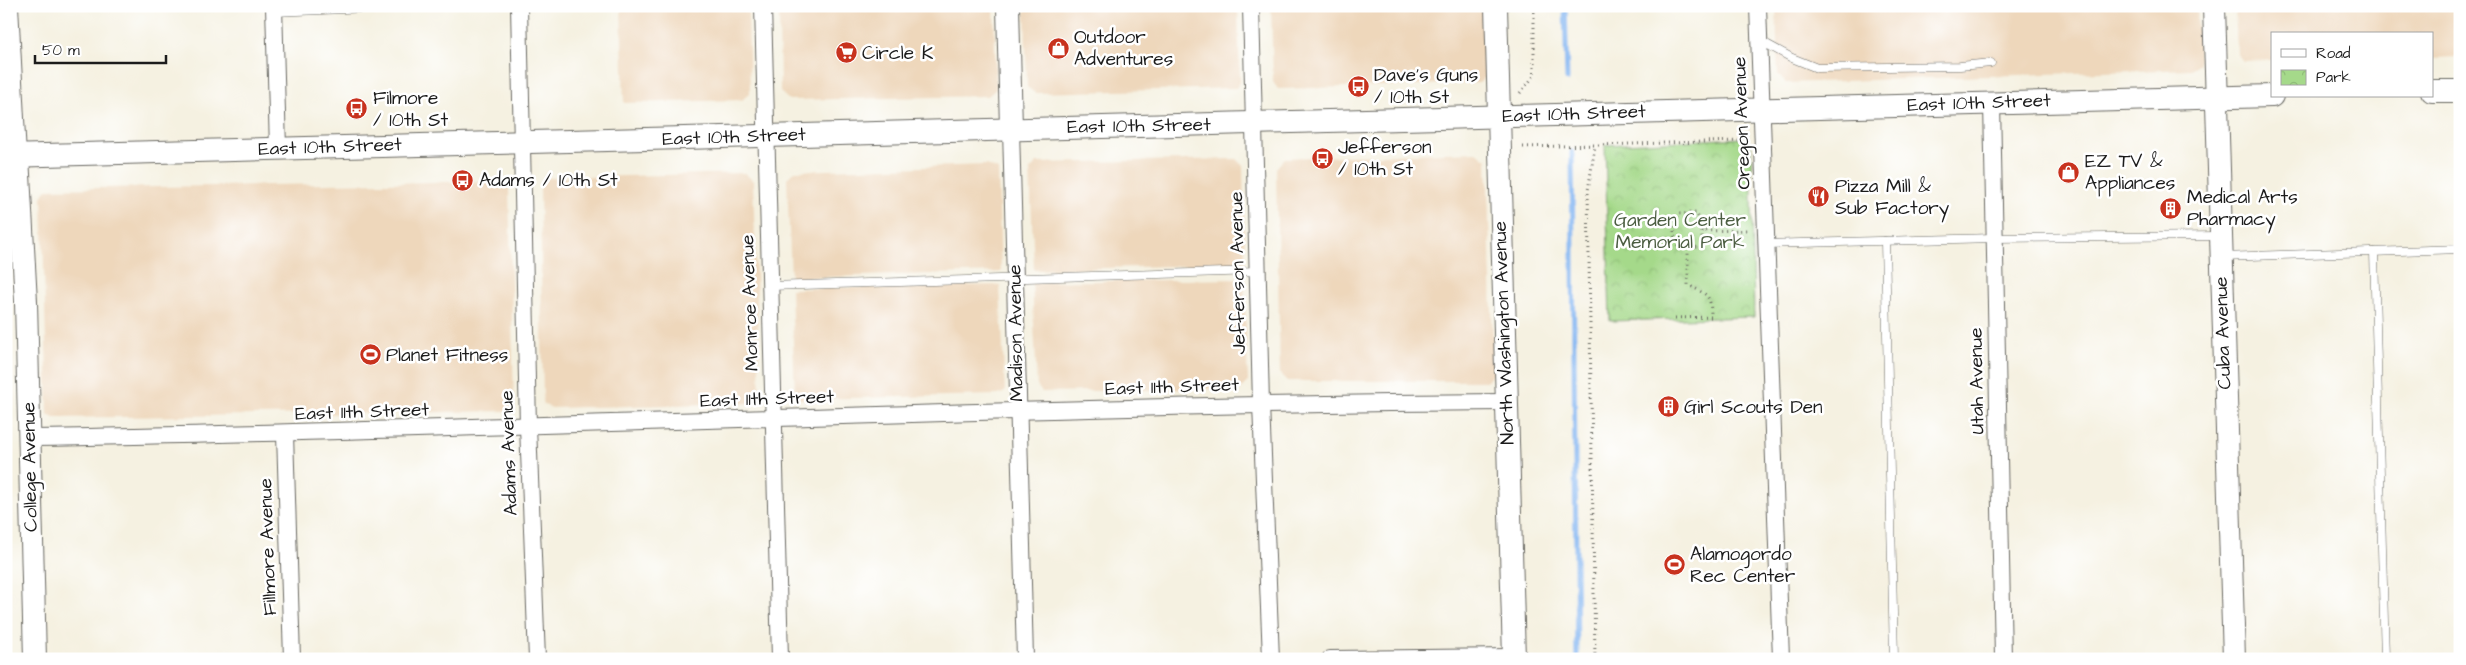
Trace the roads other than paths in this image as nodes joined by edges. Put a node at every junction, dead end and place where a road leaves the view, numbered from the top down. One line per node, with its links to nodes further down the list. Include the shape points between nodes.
1 (10, 6): 25 (street, College Avenue)
2 (415, 6): 10 (lane)
3 (519, 6): 23 (street, Adams Avenue)
4 (763, 6): 22 (street, Monroe Avenue)
5 (1008, 6): 21 (main road, Madison Avenue)
6 (1251, 6): 20 (street, Jefferson Avenue)
7 (1496, 6): 19 (main road, North Washington Avenue)
8 (1758, 6): 11 (street, Oregon Avenue)
9 (2214, 6): 16 (main road, Cuba Avenue)
10 (274, 9): 24 (street)
11 (1759, 40): 12 (lane, via 1817,68); 18 (street, Oregon Avenue)
12 (1991, 63)
13 (2434, 91): 14 (main road)
14 (2460, 91)
15 (2271, 96): 16 (main road, East 10th Street)
16 (2215, 97): 17 (main road, East 10th Street); 29 (main road, Cuba Avenue)
17 (1992, 103): 18 (main road, East 10th Street); 26 (street, Utah Avenue)
18 (1761, 109): 19 (main road, East 10th Street); 28 (street, Oregon Avenue)
19 (1498, 116): 20 (main road, East 10th Street); 35 (main road, North Washington Avenue)
20 (1254, 123): 21 (main road, East 10th Street); 32 (street, Jefferson Avenue)
21 (1011, 129): 22 (main road, East 10th Street); 33 (street, Madison Avenue)
22 (765, 136): 23 (main road, East 10th Street); 34 (street, Monroe Avenue)
23 (523, 142): 24 (main road, East 10th Street); 39 (street, Adams Avenue)
24 (278, 149): 25 (main road, East 10th Street)
25 (12, 156): 41 (main road, College Avenue, via 26,302)
26 (1994, 238): 27 (lane); 29 (lane); 52 (street, Utah Avenue)
27 (1885, 241): 28 (lane); 51 (lane)
28 (1766, 244): 50 (street, Oregon Avenue)
29 (2220, 246): 31 (lane); 53 (main road, Cuba Avenue)
30 (2460, 249): 31 (lane)
31 (2374, 252): 54 (lane)
32 (1258, 271): 33 (lane); 36 (street, Jefferson Avenue)
33 (1014, 277): 34 (lane); 37 (street, Madison Avenue)
34 (769, 286): 38 (street, Monroe Avenue)
35 (1506, 402): 36 (street, East 11th Street); 42 (main road, North Washington Avenue)
36 (1261, 404): 37 (street, East 11th Street); 48 (street, Jefferson Avenue)
37 (1018, 412): 38 (street, East 11th Street); 47 (street, Madison Avenue)
38 (773, 419): 39 (street, East 11th Street); 46 (street, Monroe Avenue)
39 (528, 426): 40 (street, East 11th Street); 45 (street, Adams Avenue)
40 (285, 434): 41 (street, East 11th Street); 44 (street, Fillmore Avenue)
41 (29, 438): 43 (main road, College Avenue)
42 (1514, 658): 49 (street)
43 (35, 659)
44 (292, 659)
45 (537, 659)
46 (780, 659)
47 (1025, 659)
48 (1271, 659)
49 (1330, 659)
50 (1781, 659)
51 (1894, 659)
52 (2003, 659)
53 (2234, 659)
54 (2385, 659)

